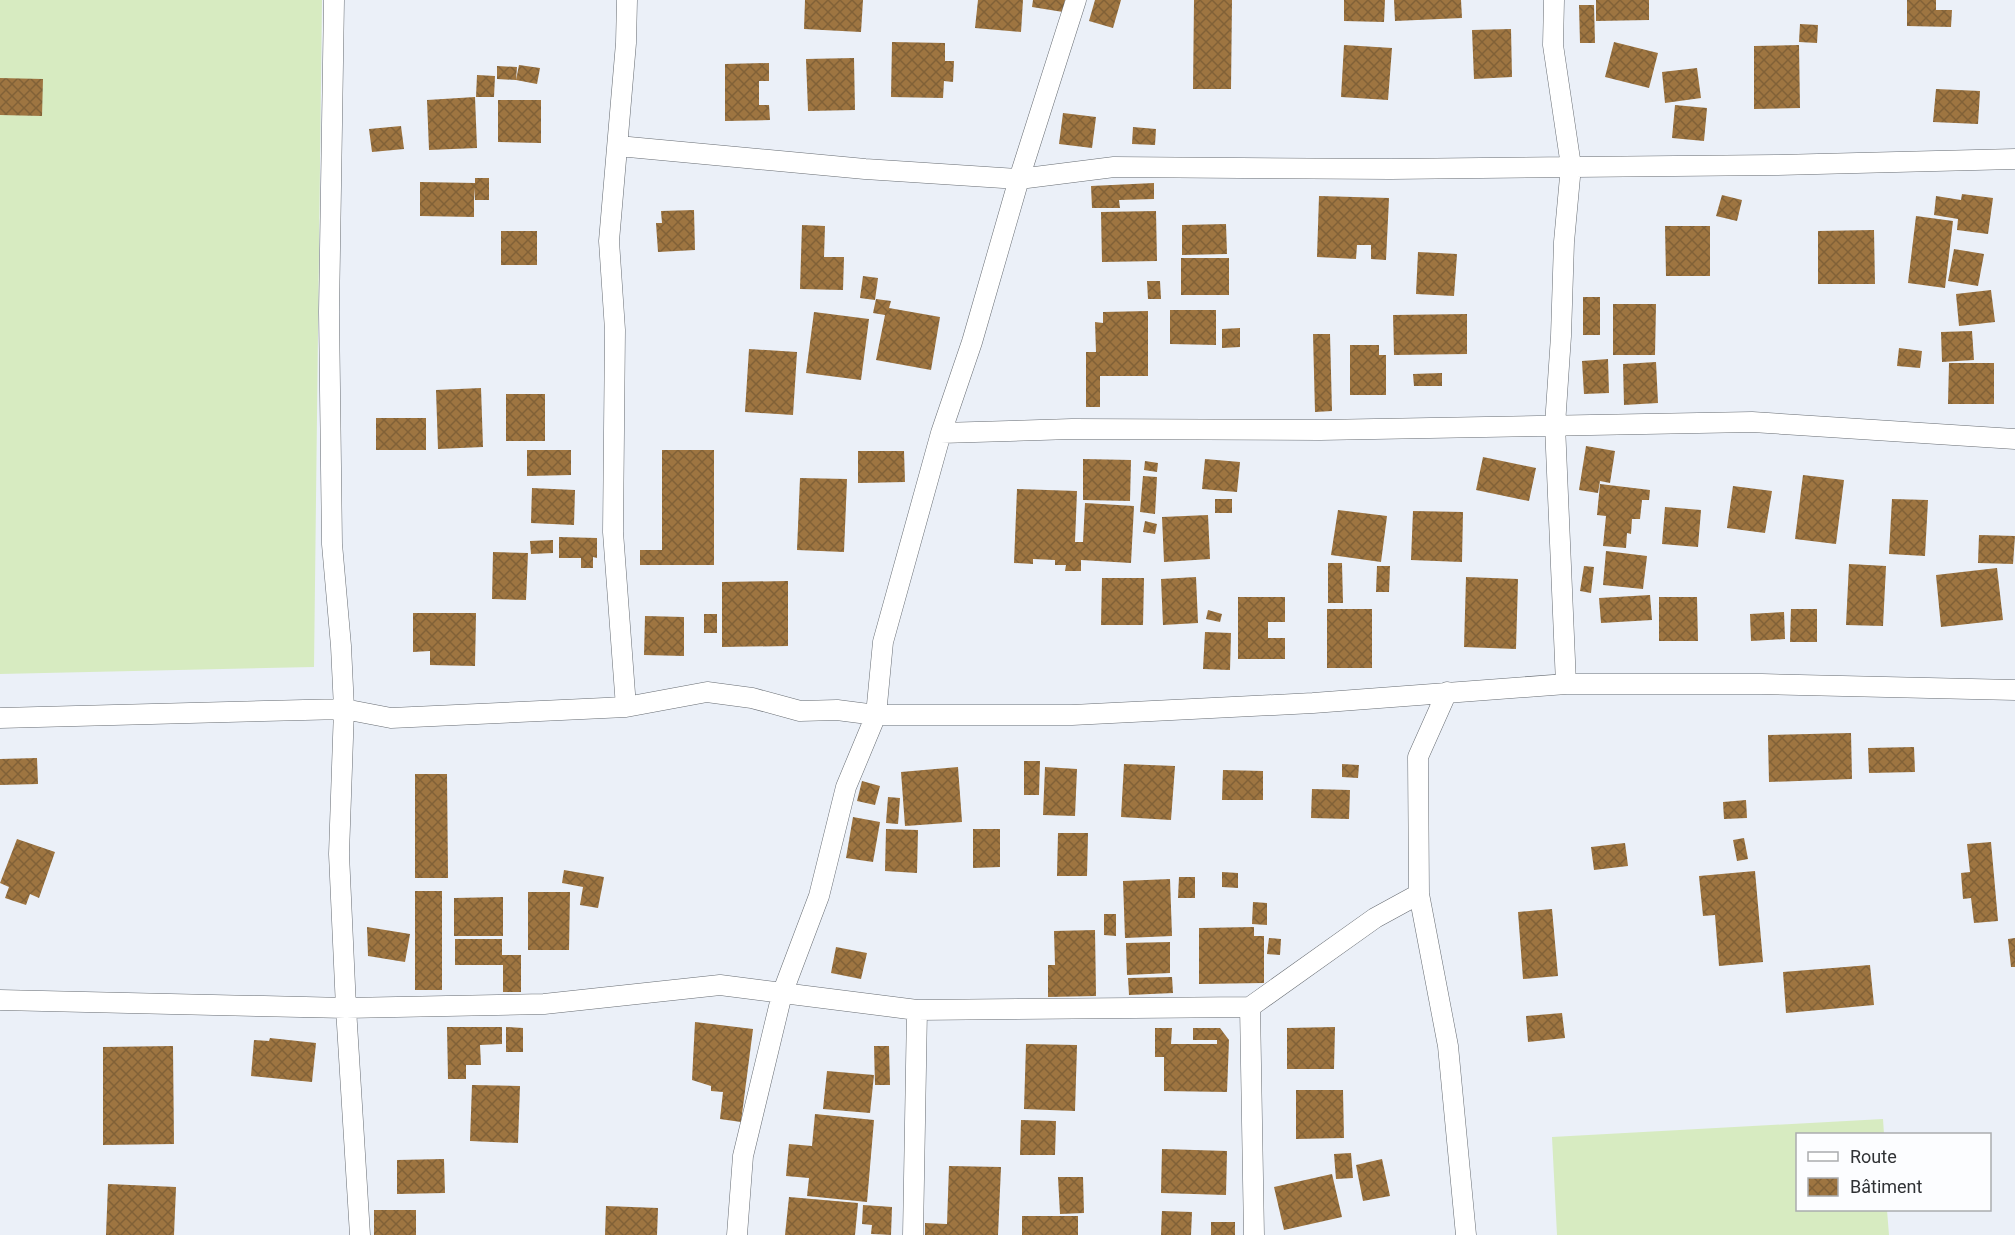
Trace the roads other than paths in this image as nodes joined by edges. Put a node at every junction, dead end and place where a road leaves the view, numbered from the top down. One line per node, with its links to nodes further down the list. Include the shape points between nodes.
1 (334, 0): 16 (street, via 329,312 332,544)
2 (627, 0): 5 (street)
3 (1076, 0): 8 (street)
4 (1554, 0): 7 (street, via 1553,45)
5 (618, 146): 8 (street); 15 (street, via 609,241 615,330 613,532)
6 (2015, 159): 7 (street)
7 (1572, 166): 8 (street, via 1114,167); 9 (street, via 1564,242)
8 (1019, 179): 10 (street)
9 (1555, 425): 10 (street); 11 (street, via 1752,422); 12 (street)
10 (941, 433): 17 (street, via 883,642)
11 (2015, 439)
12 (1566, 684): 13 (street); 14 (street)
13 (2015, 690)
14 (1447, 692): 17 (street, via 1072,715); 19 (street, via 1418,757)
15 (626, 707): 16 (street, via 391,718); 17 (street, via 706,692 752,698 800,711)
16 (344, 709): 18 (street); 23 (street, via 339,854)
17 (876, 715): 20 (street, via 846,787 819,896)
18 (0, 718)
19 (1419, 894): 22 (street, via 1375,918); 29 (street, via 1448,1046)
20 (782, 994): 23 (street, via 720,986 544,1004); 24 (street); 26 (street, via 743,1156)
21 (0, 1000): 23 (street)
22 (1250, 1007): 24 (street); 28 (street)
23 (346, 1008): 25 (street)
24 (917, 1010): 27 (street)
25 (360, 1235)
26 (737, 1235)
27 (913, 1235)
28 (1254, 1235)
29 (1466, 1235)

